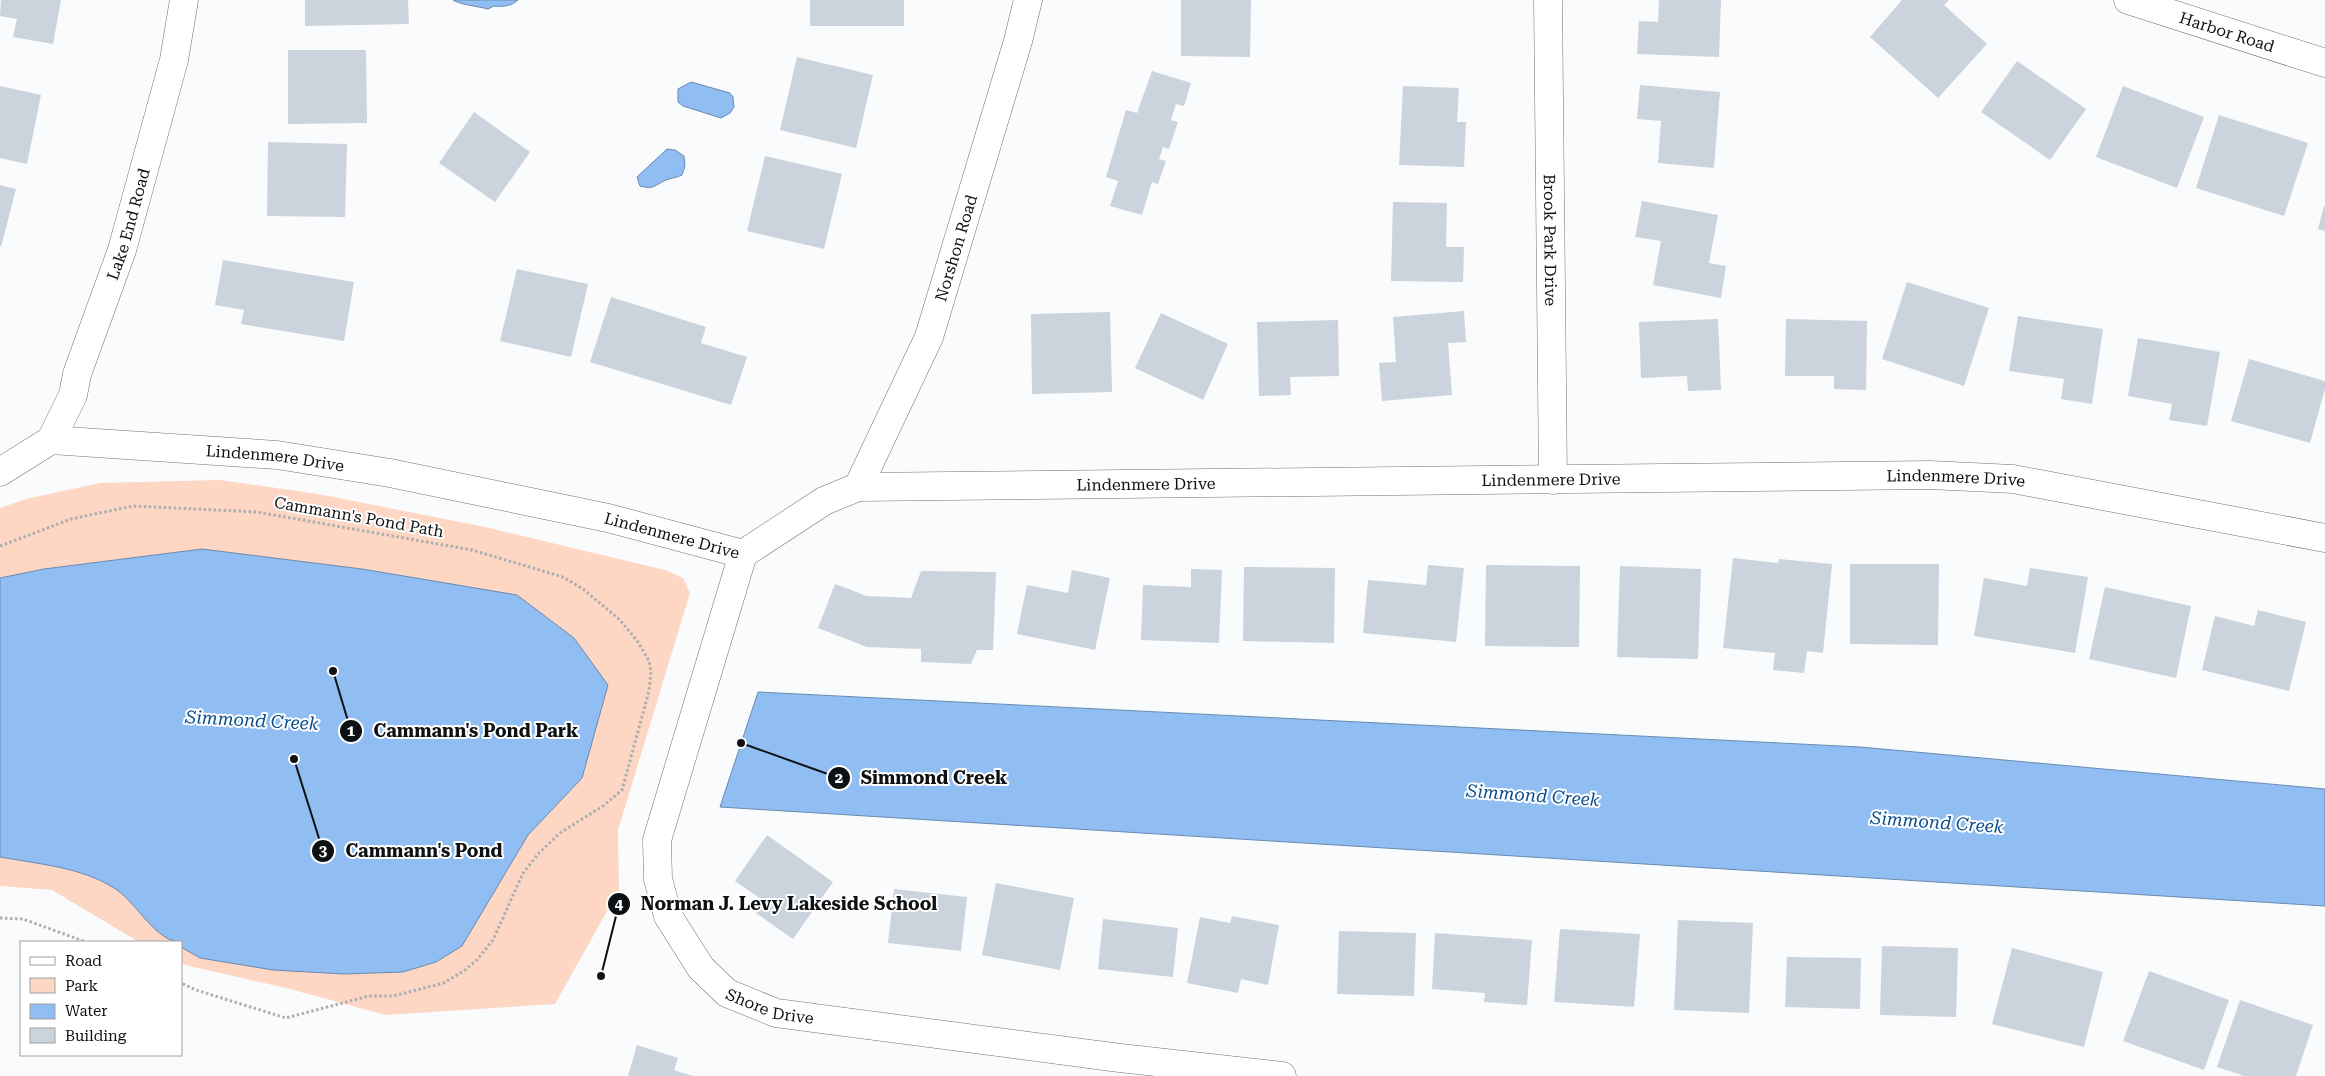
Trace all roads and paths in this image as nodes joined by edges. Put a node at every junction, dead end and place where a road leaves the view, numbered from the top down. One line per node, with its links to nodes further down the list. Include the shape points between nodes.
1 (184, 0): 6 (street, Lake End Road, via 174,60 122,250 77,374 74,395)
2 (1028, 0): 9 (street, Norshon Road, via 929,337)
3 (1548, 0): 8 (street, Brook Park Drive)
4 (2128, 0): 5 (street, Harbor Road)
5 (2325, 63)
6 (51, 440): 7 (street); 12 (street, Lindenmere Drive, via 277,455 390,473 608,518)
7 (0, 472)
8 (1553, 480): 9 (street, Lindenmere Drive); 10 (street, Lindenmere Drive, via 1930,475 2013,480)
9 (858, 487): 12 (street, Lindenmere Drive, via 824,501)
10 (2325, 538)
11 (0, 546): 15 (path, Cammann's Pond Path, via 71,519 133,506 257,512 472,550 563,577 583,589 620,620 638,642 650,667 649,691 622,790 560,833 538,853 523,873 493,940 477,960 444,983 393,996 369,996 286,1018)
12 (743, 554): 16 (street, Shore Drive, via 657,840 658,879 668,916 701,968 727,992 776,1014)
13 (0, 918): 14 (path, via 23,919)
14 (83, 941)
15 (182, 983)
16 (1119, 1067): 17 (street, Shore Drive)
17 (1282, 1076)

